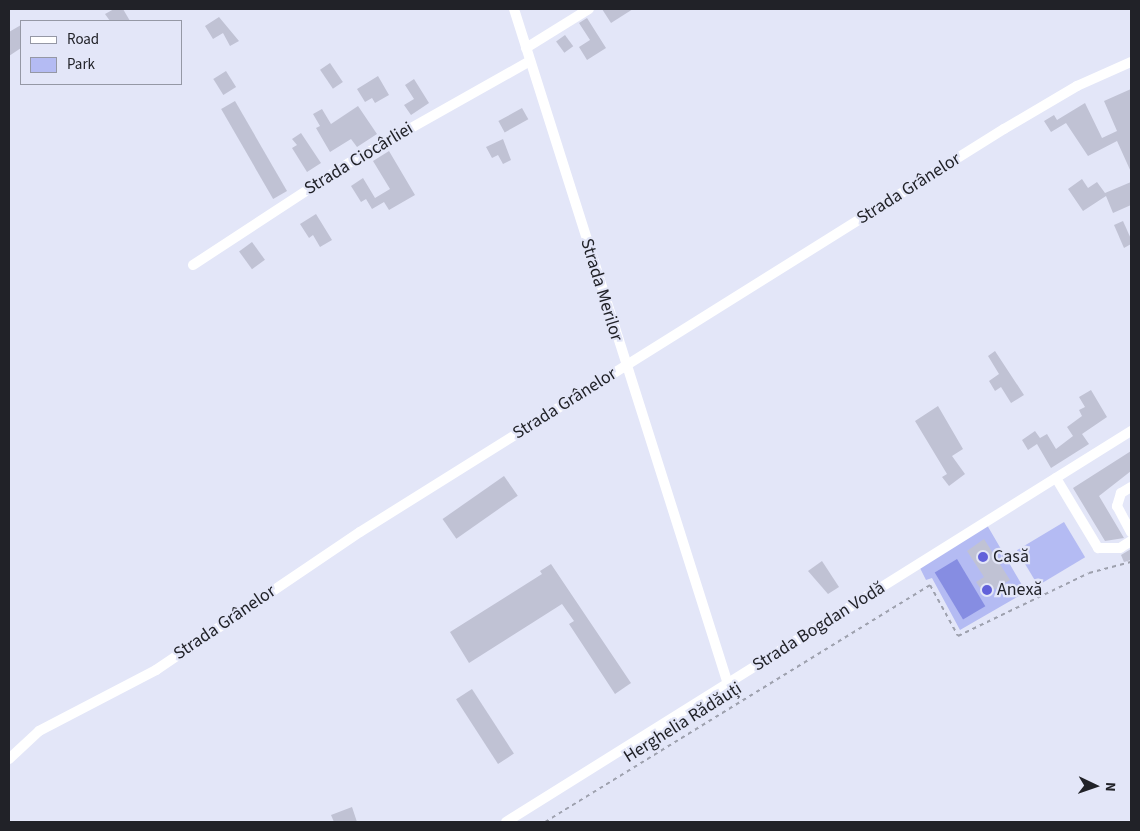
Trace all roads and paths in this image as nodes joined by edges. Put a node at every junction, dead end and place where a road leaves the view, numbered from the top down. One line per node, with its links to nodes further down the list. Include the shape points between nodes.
1 (514, 9): 3 (street, Strada Merilor)
2 (590, 9): 3 (street)
3 (526, 48): 4 (street, Strada Merilor)
4 (530, 61): 6 (street, Strada Ciocârliei, via 349,163); 7 (street, Strada Merilor)
5 (1131, 62): 7 (street, Strada Grânelor, via 1077,86 1004,129)
6 (193, 265)
7 (625, 367): 14 (street, Strada Merilor); 15 (street, Strada Grânelor, via 360,532 156,670 39,731)
8 (1131, 431): 9 (street, Strada Bogdan Vodă)
9 (1056, 478): 12 (street, via 1098,548 1120,548); 14 (street, Strada Bogdan Vodă)
10 (1131, 487): 11 (street, via 1121,493 1116,506)
11 (1131, 532)
12 (1131, 541)
13 (1131, 562): 17 (path, Herghelia Rădăuți, via 1089,573 958,636 930,585)
14 (728, 684): 16 (street, Strada Bogdan Vodă)
15 (9, 759)
16 (506, 822)
17 (545, 822)

